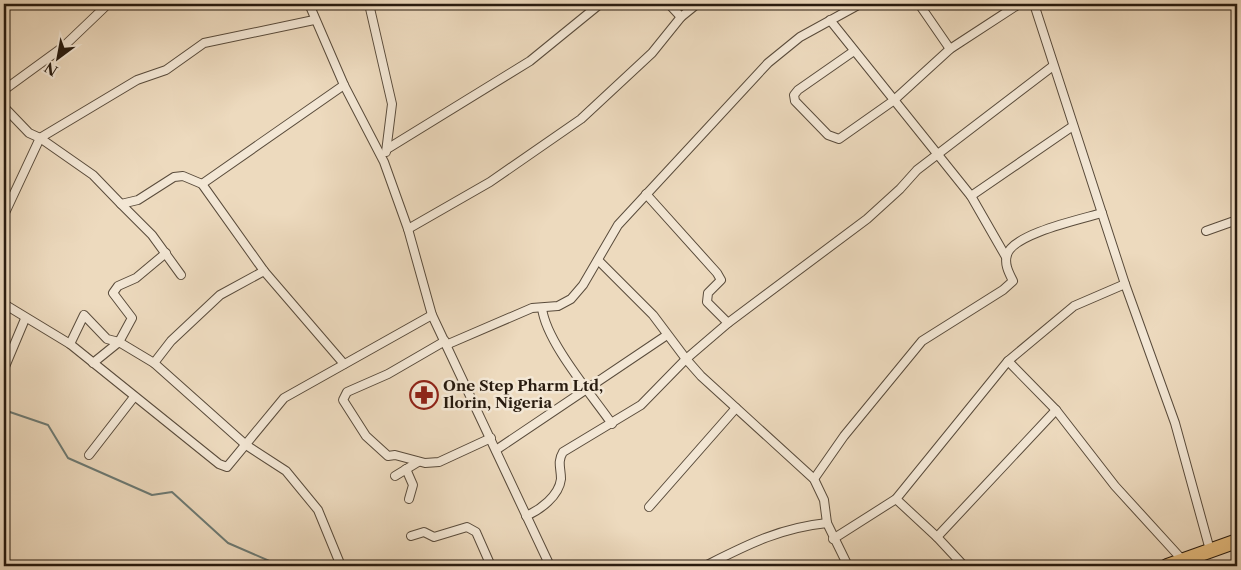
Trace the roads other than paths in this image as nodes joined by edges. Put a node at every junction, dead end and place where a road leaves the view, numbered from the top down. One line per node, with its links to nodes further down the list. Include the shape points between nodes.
1 (309, 4): 12 (street)
2 (369, 4): 23 (street, via 392,104)
3 (600, 4): 23 (street, via 530,61)
4 (669, 4): 11 (street)
5 (697, 4): 11 (street)
6 (860, 4): 13 (street)
7 (918, 4): 14 (street)
8 (1019, 4): 14 (street)
9 (1034, 4): 16 (street)
10 (105, 5): 18 (street, via 63,47)
11 (681, 17): 33 (street, via 652,53 581,119 490,182)
12 (314, 20): 17 (street); 22 (street, via 204,43 166,70 137,80)
13 (830, 20): 15 (street); 27 (street, via 800,36 768,63)
14 (950, 49): 19 (street)
15 (854, 51): 19 (street); 19 (street, via 798,90 794,95 795,101 828,135 839,138)
16 (1053, 66): 21 (street); 24 (street)
17 (344, 86): 25 (street); 26 (street)
18 (4, 90)
19 (893, 101): 24 (street)
20 (4, 107): 22 (street, via 29,133)
21 (1073, 126): 28 (street); 30 (street)
22 (40, 138): 29 (street, via 93,175); 31 (street)
23 (387, 149): 25 (street)
24 (937, 154): 28 (street); 45 (street, via 867,219)
25 (384, 162): 33 (street)
26 (202, 184): 29 (street, via 183,176 174,177 138,200); 38 (street)
27 (646, 194): 37 (street, via 618,225); 45 (street, via 717,272 721,280 708,294 707,302)
28 (971, 196): 36 (street)
29 (121, 204): 35 (street)
30 (1102, 213): 36 (street, via 1036,232 1009,250); 40 (street)
31 (4, 215)
32 (1237, 220): 34 (street)
33 (408, 229): 43 (street)
34 (1206, 231)
35 (166, 253): 39 (street); 47 (street, via 136,278 118,286 113,293 132,318)
36 (1006, 257): 68 (street, via 1013,281 922,341 844,436)
37 (598, 260): 42 (street, via 570,299 558,306); 46 (street, via 653,315)
38 (264, 271): 52 (street, via 220,295 171,341); 54 (street)
39 (181, 274)
40 (1125, 284): 51 (street, via 1074,306); 78 (street, via 1175,423)
41 (4, 304): 44 (street)
42 (542, 308): 48 (street, via 532,308); 56 (street, via 553,338)
43 (432, 315): 48 (street); 54 (street)
44 (25, 319): 49 (street); 55 (street)
45 (728, 323): 50 (street)
46 (667, 335): 50 (street); 56 (street)
47 (119, 342): 49 (street, via 107,340 84,314); 52 (street); 53 (street)
48 (446, 343): 61 (street); 65 (street, via 347,392 343,400 366,436 382,452)
49 (70, 344): 53 (street)
50 (686, 359): 58 (street); 60 (street, via 641,405)
51 (1008, 361): 59 (street); 70 (street)
52 (154, 362): 62 (street)
53 (92, 363): 57 (street)
54 (344, 364): 62 (street, via 284,398)
55 (4, 369)
56 (588, 389): 60 (street); 63 (street)
57 (134, 398): 62 (street, via 227,467); 64 (street)
58 (736, 408): 68 (street); 71 (street)
59 (1056, 410): 75 (street); 81 (street, via 1115,486)
60 (612, 424): 72 (street, via 562,452 558,460 561,476 557,488 546,504)
61 (491, 438): 63 (street); 65 (street, via 439,462)
62 (246, 445): 82 (street, via 281,466 309,498 318,510)
63 (496, 450): 72 (street)
64 (89, 455)
65 (418, 462): 66 (street)
66 (406, 470): 67 (street); 69 (street, via 413,485)
67 (395, 476)
68 (814, 480): 73 (street, via 824,500)
69 (409, 499)
70 (896, 499): 75 (street); 76 (street)
71 (649, 507)
72 (526, 516): 84 (street)
73 (827, 523): 76 (street); 80 (street, via 778,532)
74 (411, 536): 83 (street, via 424,532 434,537 467,527 476,532)
75 (937, 538): 88 (street)
76 (834, 539): 87 (street)
77 (1237, 542): 78 (highway)
78 (1210, 550): 81 (highway)
79 (1237, 550): 81 (highway)
80 (721, 558): 85 (street); 86 (street)
81 (1187, 564): 89 (highway)
82 (341, 566)
83 (491, 566)
84 (550, 566)
85 (705, 566)
86 (727, 566)
87 (848, 566)
88 (964, 566)
89 (1167, 566)

